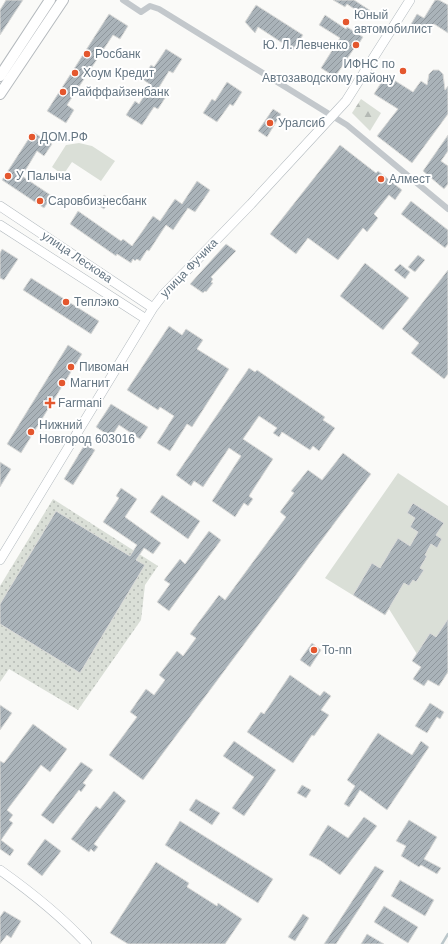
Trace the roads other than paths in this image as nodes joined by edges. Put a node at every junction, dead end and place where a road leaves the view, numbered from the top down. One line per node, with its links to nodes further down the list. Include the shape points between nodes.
1 (50, 0): 5 (main road)
2 (63, 0): 6 (main road)
3 (123, 0): 7 (street, via 142,12 150,6 159,10)
4 (410, 0): 7 (street, улица Фучика, via 346,101)
5 (0, 76)
6 (0, 94)
7 (332, 117): 9 (street, via 347,126); 11 (street, улица Фучика, via 163,294)
8 (0, 206): 11 (street, улица Лескова)
9 (448, 209)
10 (0, 225): 12 (street, улица Лескова)
11 (153, 308): 12 (street, улица Фучика)
12 (146, 319): 13 (street, улица Фучика)
13 (0, 560)
14 (0, 870): 15 (street, via 44,903)
15 (86, 944)

